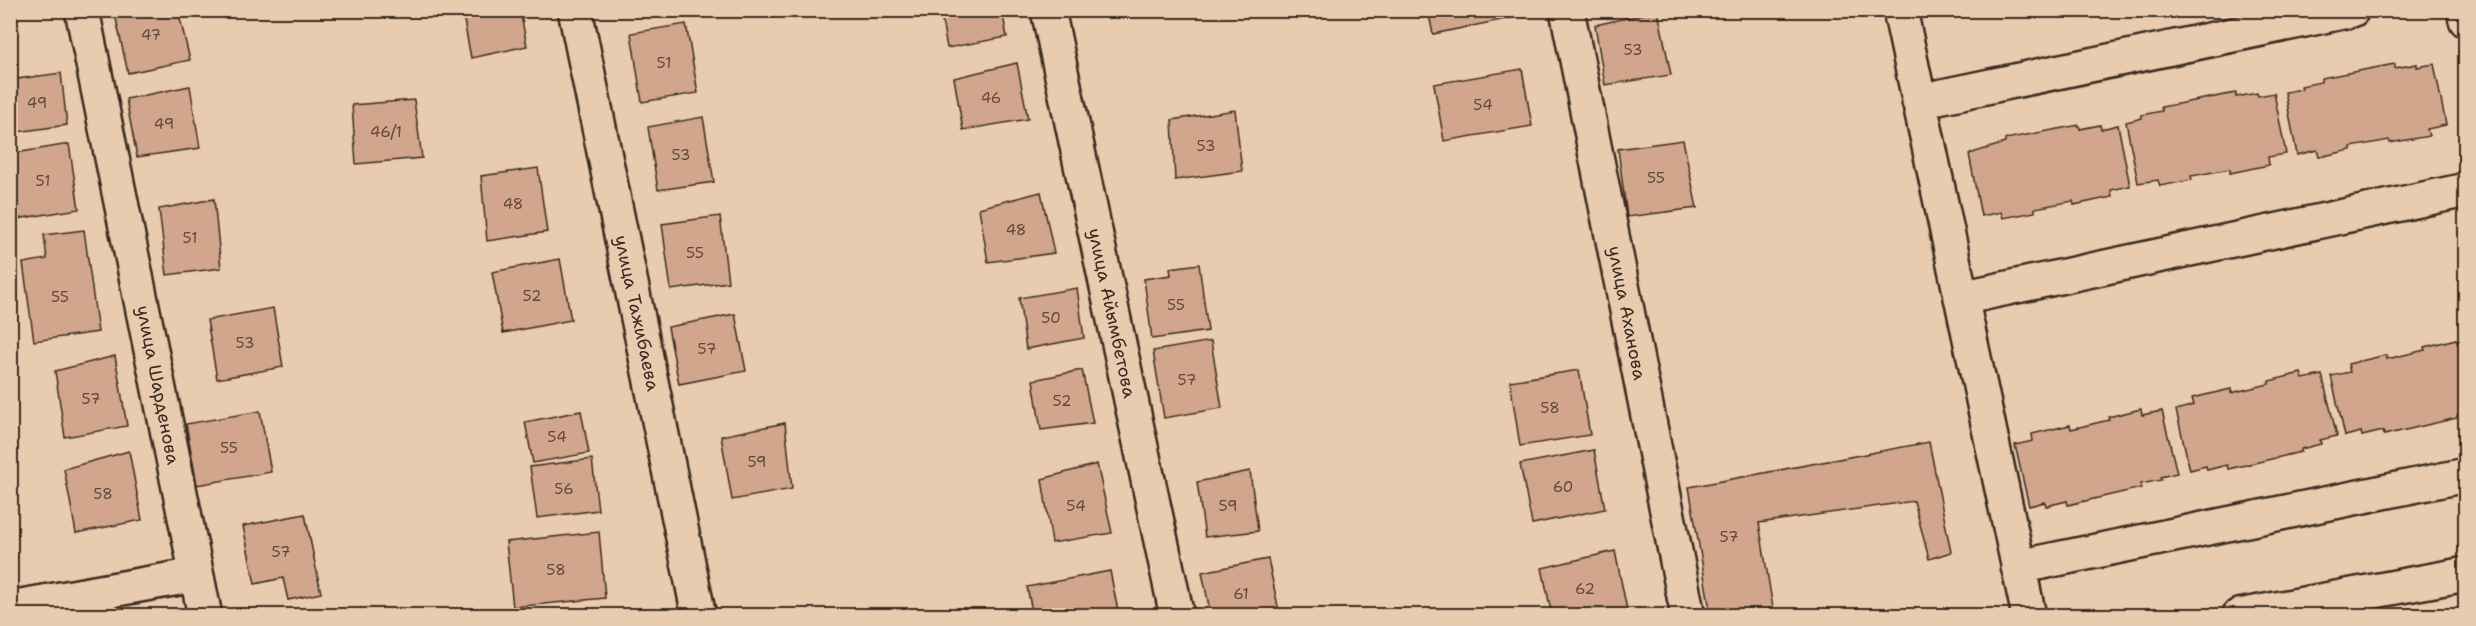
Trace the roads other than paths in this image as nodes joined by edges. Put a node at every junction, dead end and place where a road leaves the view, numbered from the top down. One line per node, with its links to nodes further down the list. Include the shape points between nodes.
1 (82, 10): 15 (street, улица Шарденова)
2 (575, 10): 18 (street, улица Тажибаева)
3 (1048, 10): 19 (street, улица Айымбетова)
4 (1567, 10): 20 (street, улица Аханова)
5 (1900, 10): 9 (street)
6 (2352, 10): 9 (street)
7 (2464, 10): 8 (street)
8 (2466, 20)
9 (1919, 101): 11 (street)
10 (2466, 190): 11 (street)
11 (1961, 298): 13 (street)
12 (2466, 475): 13 (street)
13 (2018, 567): 21 (street)
14 (2466, 574): 22 (street)
15 (196, 575): 16 (street); 17 (street, улица Шарденова)
16 (10, 608)
17 (205, 615)
18 (699, 615)
19 (1177, 615)
20 (1688, 615)
21 (2029, 615)
22 (2239, 615)

